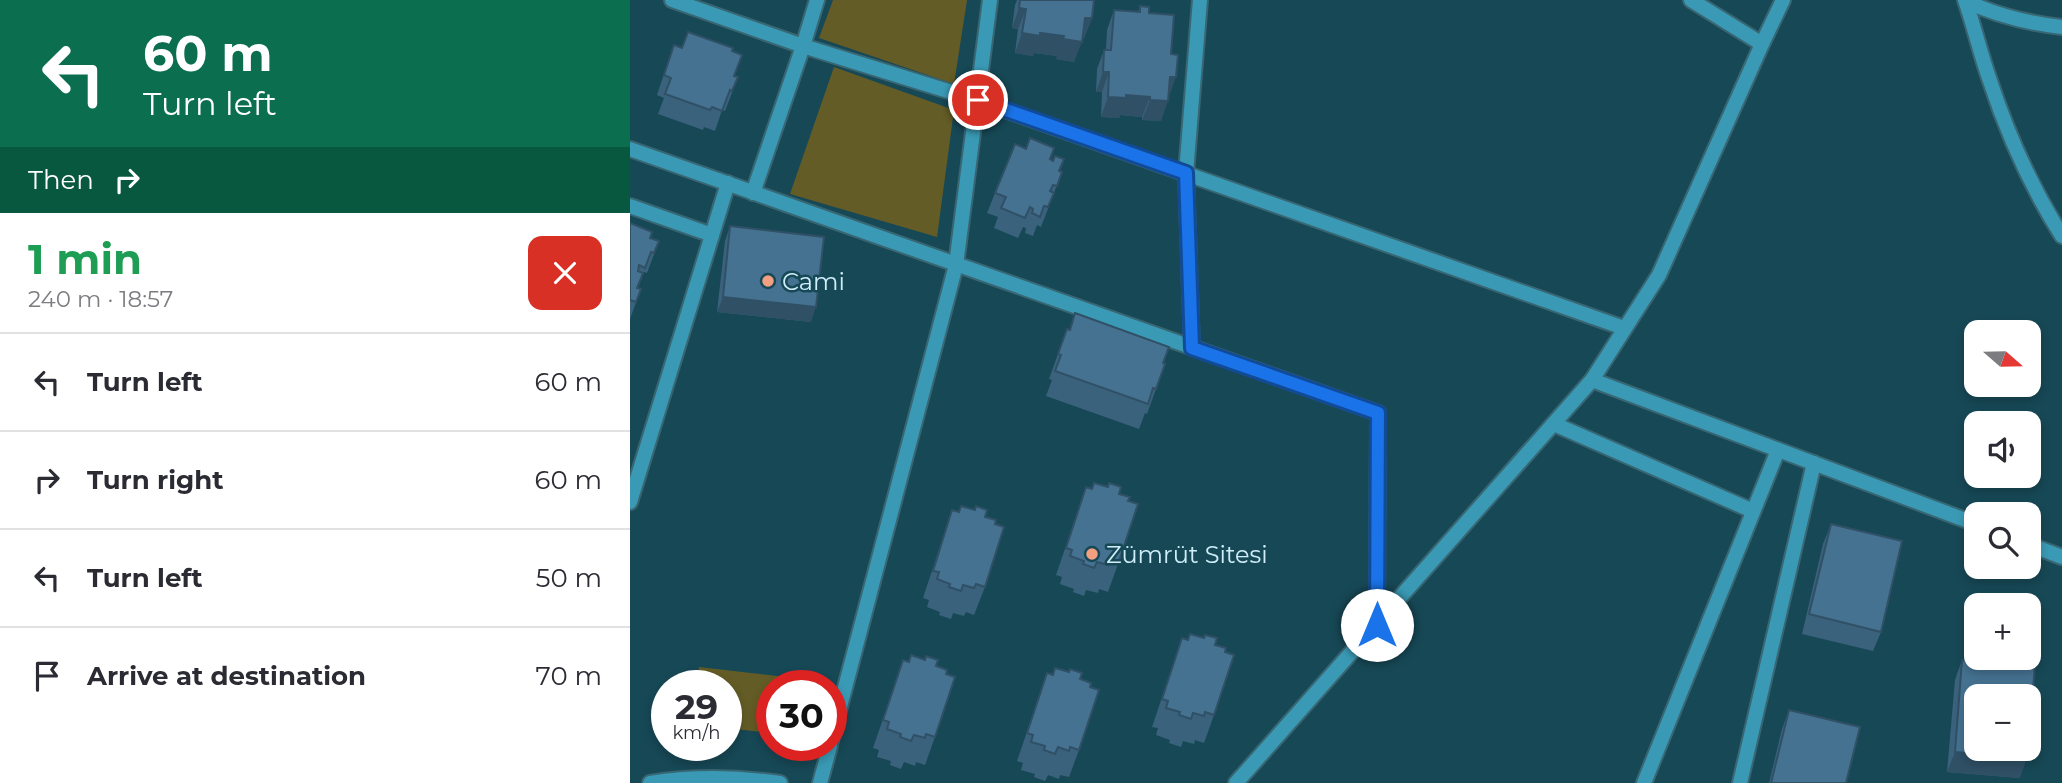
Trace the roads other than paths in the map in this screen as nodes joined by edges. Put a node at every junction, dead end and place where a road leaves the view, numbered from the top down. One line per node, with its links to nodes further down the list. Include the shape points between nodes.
1 (672, 0): 10 (street)
2 (817, 0): 10 (street)
3 (990, 0): 11 (street)
4 (1200, 0): 13 (street)
5 (1691, 0): 9 (street)
6 (1783, 0): 9 (street)
7 (1966, 0): 8 (street, via 2008,18); 17 (street, via 2006,125)
8 (2062, 27)
9 (1762, 44): 20 (street, via 1659,275)
10 (803, 46): 11 (street); 15 (street)
11 (978, 100): 13 (street); 19 (street)
12 (630, 149): 14 (street)
13 (1186, 173): 20 (street); 21 (street)
14 (728, 183): 15 (street); 18 (street)
15 (753, 193): 19 (street)
16 (630, 206): 18 (street)
17 (2061, 233)
18 (712, 235): 26 (street)
19 (956, 265): 21 (street); 32 (street)
20 (1624, 328): 22 (street)
21 (1192, 348): 31 (street, via 1378,413)
22 (1592, 380): 23 (street); 24 (street)
23 (1553, 424): 27 (street); 31 (street)
24 (1778, 450): 25 (street); 27 (street)
25 (1814, 463): 28 (street); 39 (street)
26 (630, 502)
27 (1753, 512): 38 (street)
28 (1964, 519)
29 (2041, 549): 30 (street)
30 (2062, 557)
31 (1377, 625): 37 (street)
32 (847, 682)
33 (826, 761): 36 (street)
34 (650, 783): 35 (street, via 698,778)
35 (780, 783)
36 (820, 783)
37 (1236, 783)
38 (1644, 783)
39 (1740, 783)

